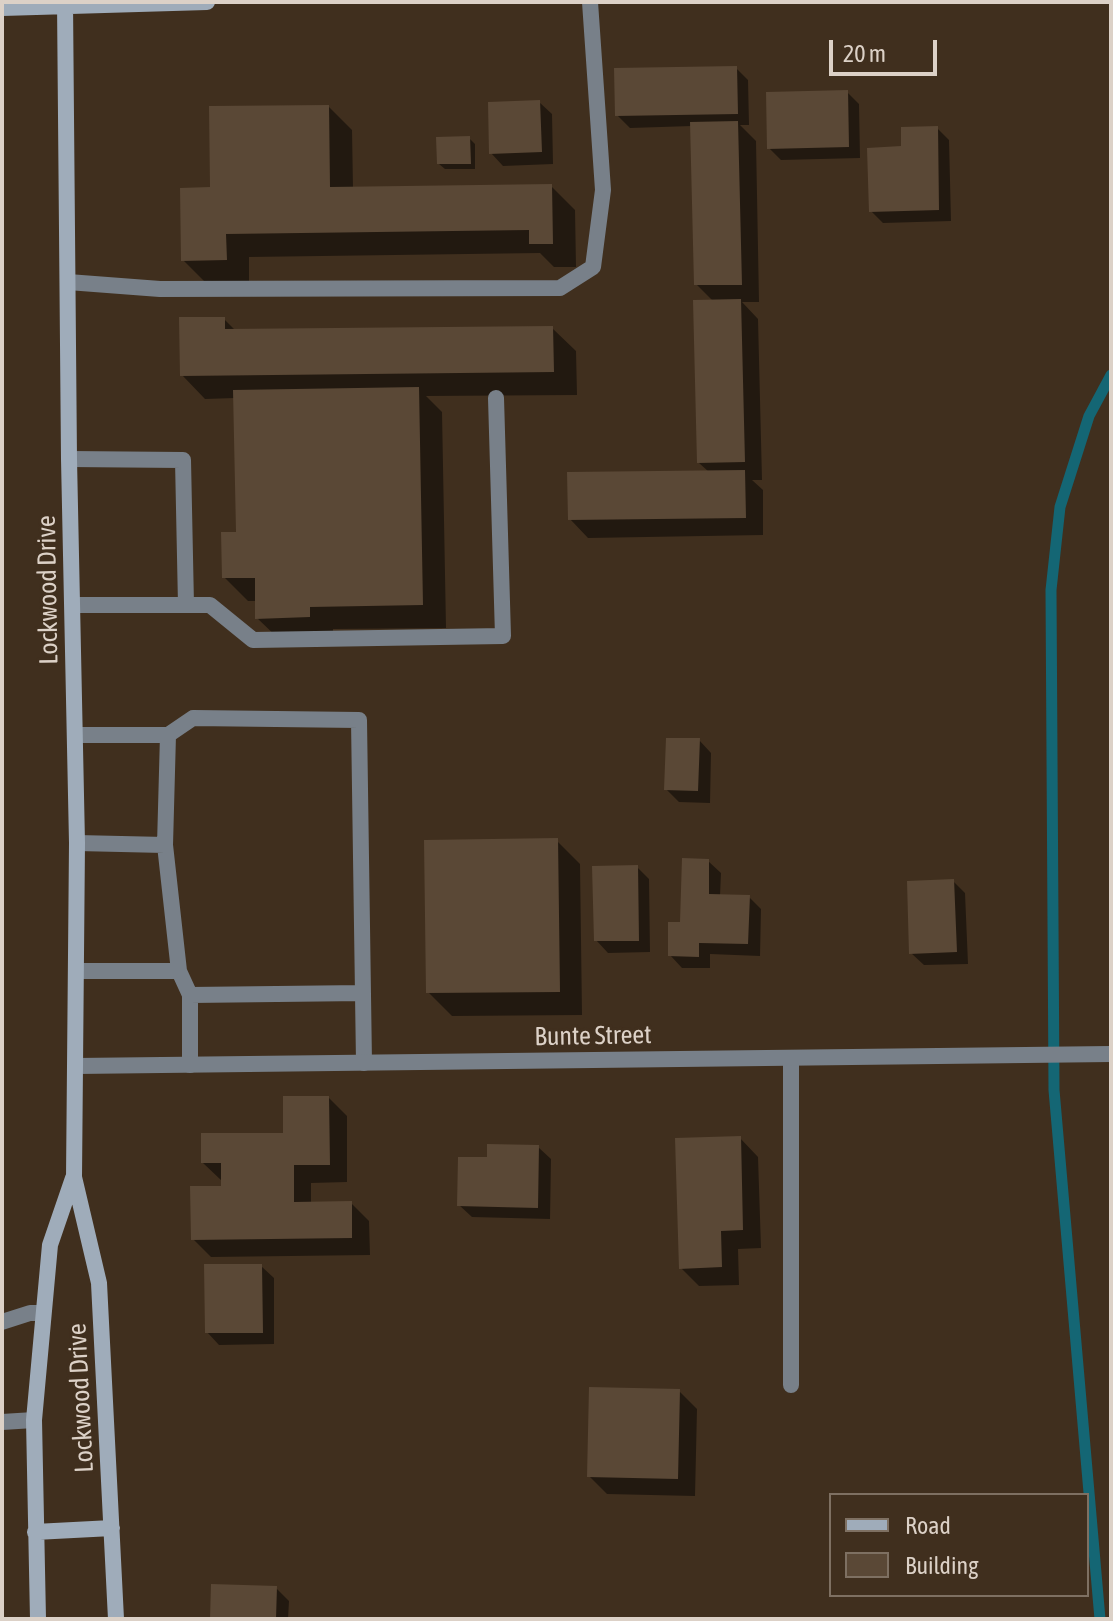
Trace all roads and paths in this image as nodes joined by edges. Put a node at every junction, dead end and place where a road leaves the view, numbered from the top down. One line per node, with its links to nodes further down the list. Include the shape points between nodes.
1 (207, 2): 3 (main road)
2 (590, 2): 5 (street, via 603,190 593,267 560,288 160,289)
3 (65, 4): 4 (main road); 5 (main road, Lockwood Drive)
4 (2, 8)
5 (68, 282): 7 (main road, Lockwood Drive)
6 (496, 398): 9 (street, via 503,636 253,640 210,605)
7 (69, 459): 8 (main road, Lockwood Drive); 9 (street, via 183,460)
8 (73, 605): 9 (street); 10 (main road, Lockwood Drive)
9 (186, 605)
10 (75, 735): 11 (street); 12 (main road, Lockwood Drive)
11 (168, 735): 13 (street); 16 (street, via 193,718 359,720)
12 (77, 843): 13 (street); 14 (main road, Lockwood Drive)
13 (165, 845): 15 (street)
14 (76, 971): 15 (street); 22 (main road, Lockwood Drive)
15 (179, 971): 17 (street)
16 (363, 993): 17 (street); 20 (street)
17 (190, 995): 21 (street)
18 (1111, 1054): 19 (street, Bunte Street)
19 (791, 1058): 20 (street, Bunte Street); 26 (street)
20 (364, 1063): 21 (street, Bunte Street)
21 (190, 1065): 22 (street, Bunte Street)
22 (76, 1066): 23 (main road, Lockwood Drive)
23 (74, 1177): 24 (main road, Lockwood Drive, via 50,1245); 29 (main road, Lockwood Drive, via 99,1283)
24 (43, 1313): 25 (street); 27 (main road, Lockwood Drive)
25 (2, 1322)
26 (791, 1385)
27 (34, 1420): 28 (street); 30 (main road, Lockwood Drive)
28 (2, 1422)
29 (112, 1528): 30 (main road); 32 (main road, Lockwood Drive)
30 (35, 1532): 31 (main road, Lockwood Drive)
31 (38, 1619)
32 (116, 1619)

